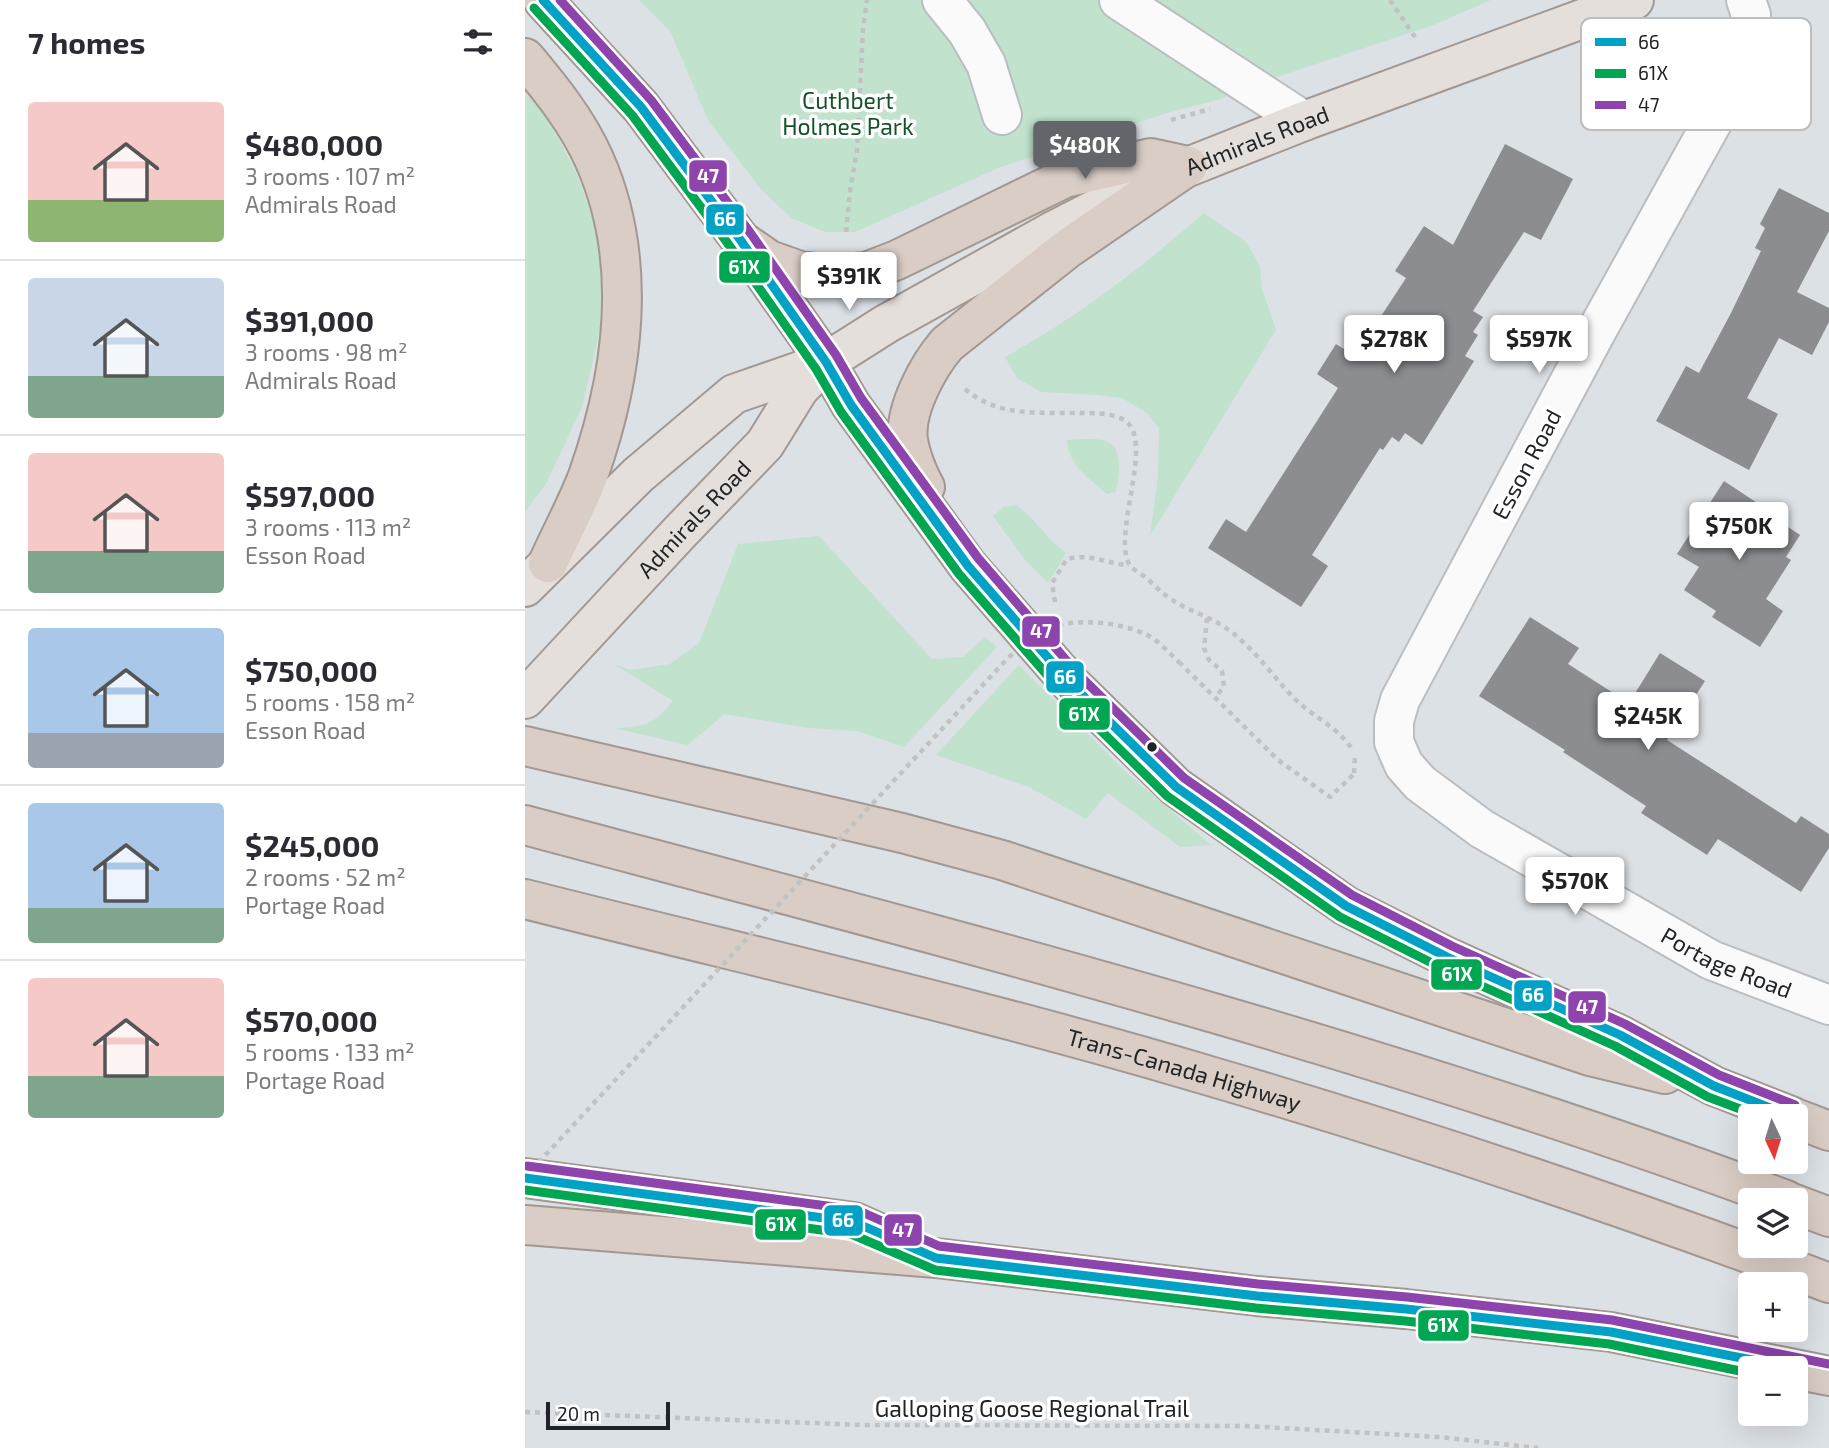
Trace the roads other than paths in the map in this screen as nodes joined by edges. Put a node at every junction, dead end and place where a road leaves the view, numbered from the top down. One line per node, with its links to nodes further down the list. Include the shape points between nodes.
1 (543, 0): 14 (highway, via 641,107)
2 (941, 0): 10 (street, via 986,64)
3 (1119, 0): 11 (street)
4 (1635, 0): 6 (main road, Admirals Road)
5 (1746, 0): 7 (street, Esson Road)
6 (1586, 18)
7 (1750, 18)
8 (1581, 20): 11 (main road, Admirals Road)
9 (525, 58): 17 (highway, via 562,103 594,158 611,208 622,266 622,334 610,399 588,477)
10 (1002, 115)
11 (1304, 121): 13 (main road, Admirals Road)
12 (1708, 130): 19 (street, Esson Road, via 1399,700)
13 (1188, 166): 14 (highway, via 1151,158 1065,178 866,272 832,275 800,271 769,260); 15 (main road, Admirals Road, via 1051,232); 16 (highway, via 1067,248 936,357 913,400 907,439 922,482)
14 (739, 238): 15 (highway)
15 (825, 362): 16 (highway); 17 (main road, Admirals Road, via 734,394 638,475); 18 (main road, Admirals Road, via 799,389 765,444)
16 (968, 566): 24 (highway, via 1070,682 1176,787 1346,906 1620,1035)
17 (536, 575)
18 (525, 699)
19 (1394, 742): 23 (street, Portage Road, via 1404,765 1420,783 1482,829 1711,960)
20 (525, 746): 24 (highway, via 1002,860 1590,1056)
21 (525, 825): 29 (highway, via 1103,981 1339,1050)
22 (525, 899): 34 (highway, Trans-Canada Highway, via 1210,1076 1441,1146)
23 (1829, 1005)
24 (1714, 1086): 25 (highway)
25 (1760, 1104)
26 (1808, 1123): 27 (highway)
27 (1829, 1131)
28 (525, 1177): 33 (highway, via 854,1222)
29 (1752, 1188)
30 (1808, 1209): 31 (highway)
31 (1829, 1217)
32 (525, 1225): 33 (highway)
33 (936, 1258): 35 (highway, via 1611,1332)
34 (1829, 1283)
35 (1829, 1376)

